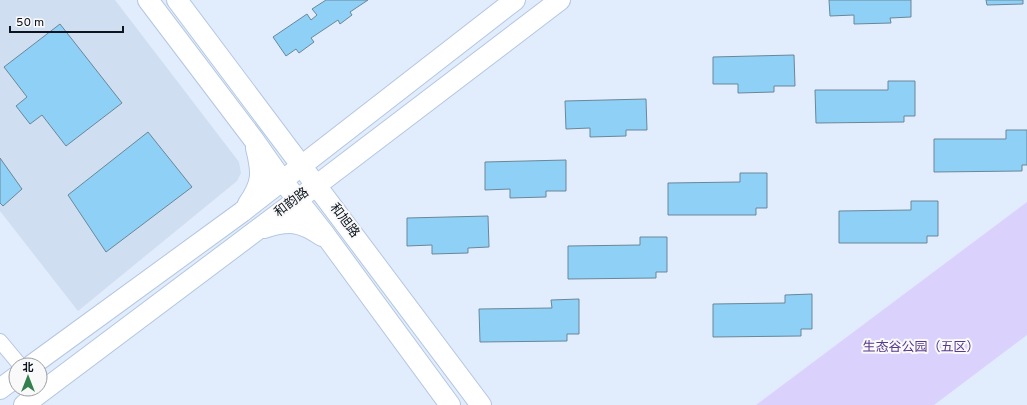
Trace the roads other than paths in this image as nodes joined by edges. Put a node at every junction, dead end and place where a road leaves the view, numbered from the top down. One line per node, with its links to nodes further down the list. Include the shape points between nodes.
1 (148, 0): 6 (main road, 和旭路)
2 (177, 0): 5 (main road, 和旭路)
3 (515, 0): 7 (main road, 和韵路)
4 (560, 0): 9 (main road, 和韵路)
5 (270, 124): 7 (main road, 和旭路); 8 (main road, via 280,148)
6 (254, 140): 8 (main road, 和旭路); 12 (main road, via 261,172 260,182)
7 (302, 166): 8 (main road, 和韵路); 9 (main road, 和旭路)
8 (282, 180): 10 (main road, 和旭路); 11 (main road); 12 (main road, 和韵路)
9 (317, 185): 10 (main road, 和韵路); 14 (main road, 和旭路)
10 (297, 202): 11 (main road); 13 (main road, 和韵路); 14 (main road, via 324,211); 15 (main road, 和旭路)
11 (274, 203): 12 (main road); 13 (main road)
12 (242, 212): 18 (main road, 和韵路)
13 (256, 230): 15 (main road, via 288,222 298,223); 19 (main road, 和韵路)
14 (352, 232): 21 (main road, 和旭路)
15 (328, 240): 20 (main road, 和旭路)
16 (0, 341): 17 (street)
17 (13, 357)
18 (43, 357)
19 (24, 405)
20 (450, 405)
21 (481, 405)

